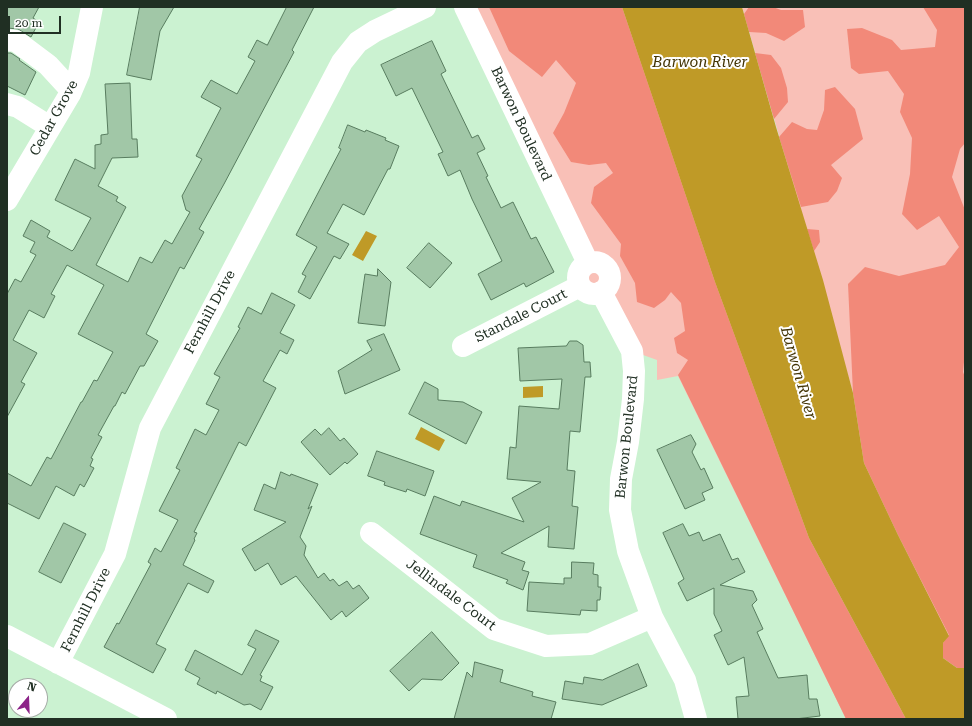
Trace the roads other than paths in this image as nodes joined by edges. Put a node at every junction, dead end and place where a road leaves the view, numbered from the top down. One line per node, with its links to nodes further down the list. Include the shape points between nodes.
1 (92, 7): 5 (street, Cedar Grove, via 79,73)
2 (425, 7): 16 (street, Fernhill Drive, via 358,42 342,62 150,428 115,554)
3 (465, 7): 9 (street, Barwon Boulevard)
4 (7, 40): 5 (street, via 16,41 48,65)
5 (72, 90): 7 (street, Cedar Grove)
6 (7, 104): 7 (street, via 18,107)
7 (50, 128): 8 (street, Cedar Grove)
8 (7, 200)
9 (588, 264): 10 (street, via 580,270); 11 (street, via 593,262 603,265 609,274 608,284)
10 (580, 286): 11 (street, via 587,292); 12 (street, Standale Court)
11 (601, 292): 14 (street, Barwon Boulevard, via 632,351 633,399 620,510 628,551)
12 (463, 346)
13 (371, 533): 14 (street, Jellindale Court, via 494,630 546,646 590,644)
14 (652, 617): 18 (street, Barwon Boulevard, via 685,680)
15 (7, 636): 16 (street)
16 (58, 663): 17 (street)
17 (166, 719)
18 (696, 719)

